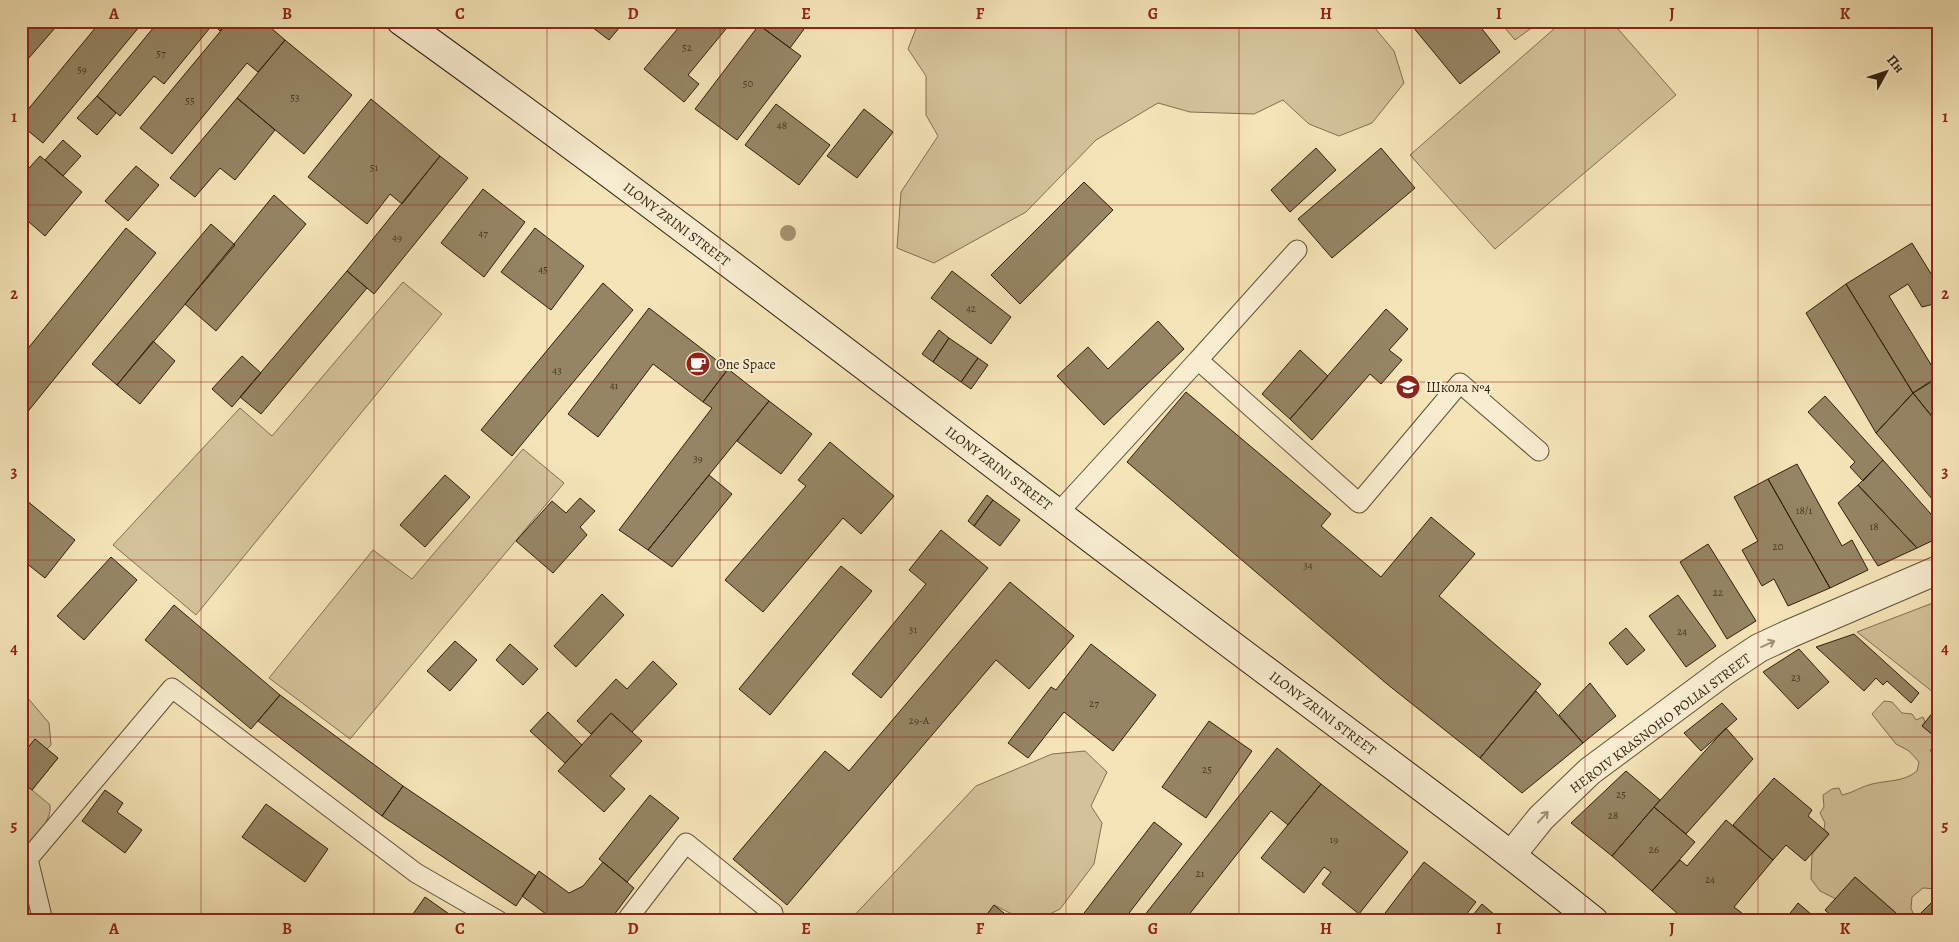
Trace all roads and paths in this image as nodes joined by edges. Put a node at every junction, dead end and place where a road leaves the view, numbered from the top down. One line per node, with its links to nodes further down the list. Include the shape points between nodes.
1 (401, 21): 5 (main road, ILONY ZRINI STREET, via 638,195)
2 (1296, 250): 3 (lane)
3 (1198, 360): 4 (lane, via 1359,503 1460,384); 5 (lane)
4 (1540, 451)
5 (1058, 513): 7 (main road, ILONY ZRINI STREET)
6 (1938, 570): 7 (main road, HEROIV KRASNOHO POLIAI STREET, one-way to 6, via 1541,818 1590,771 1726,670 1782,637)
7 (1512, 854): 12 (main road, ILONY ZRINI STREET)
8 (774, 913): 11 (lane, via 686,844)
9 (44, 921): 10 (lane, via 28,859 172,688 416,873)
10 (499, 921)
11 (626, 921)
12 (1594, 921)

